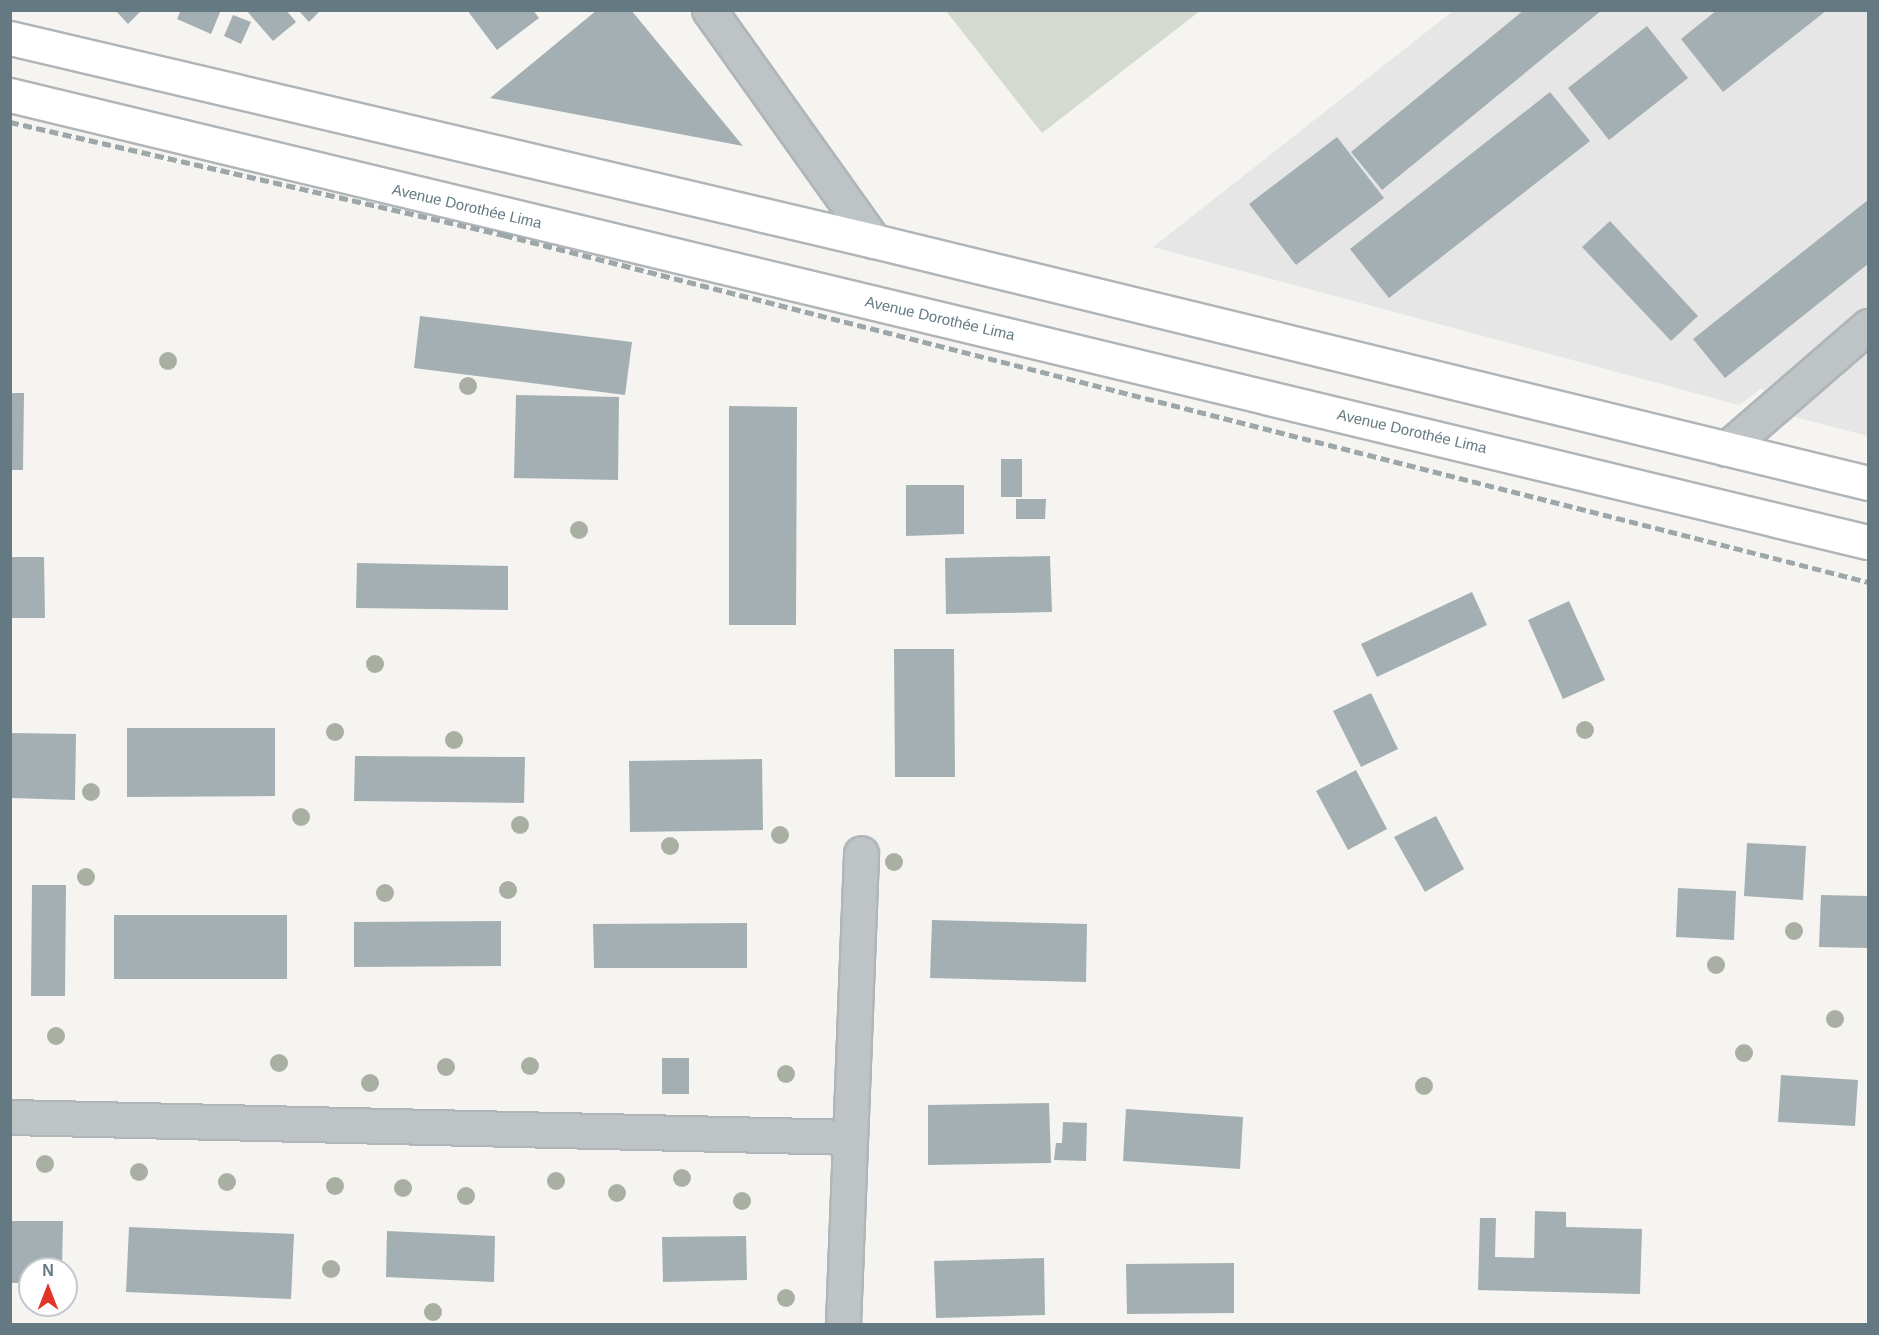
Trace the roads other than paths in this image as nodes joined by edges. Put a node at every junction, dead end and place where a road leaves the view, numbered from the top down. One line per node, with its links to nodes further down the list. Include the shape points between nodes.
1 (709, 10): 4 (street)
2 (10, 38): 4 (main road)
3 (10, 95): 8 (main road, Avenue Dorothée Lima)
4 (874, 241): 6 (main road)
5 (1869, 326): 6 (street)
6 (1726, 449): 7 (main road)
7 (1869, 483)
8 (1869, 542)
9 (861, 853): 11 (street)
10 (10, 1117): 11 (street)
11 (850, 1137): 12 (street)
12 (843, 1324)

